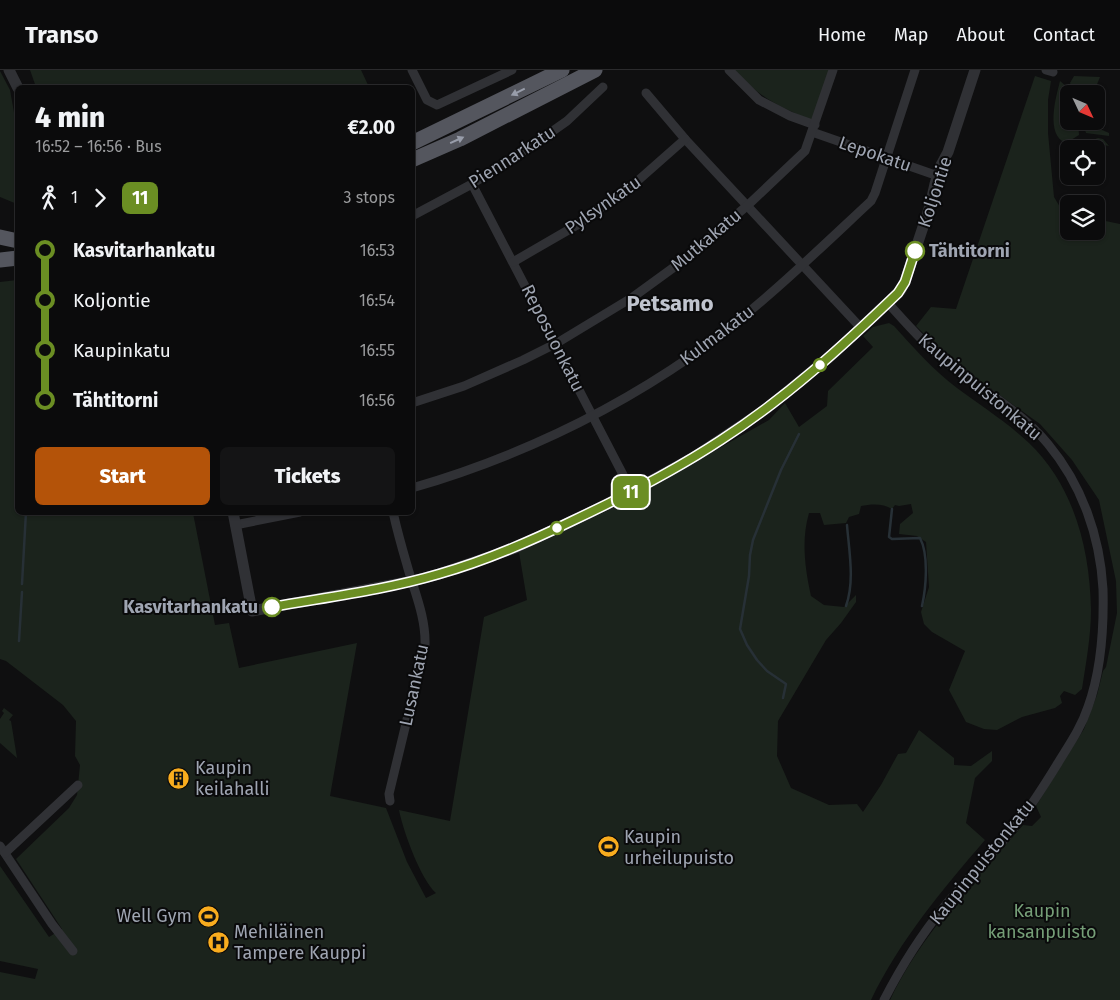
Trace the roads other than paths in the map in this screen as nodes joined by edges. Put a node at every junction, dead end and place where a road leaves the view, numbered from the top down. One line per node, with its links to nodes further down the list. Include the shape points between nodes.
1 (8, 70): 10 (street)
2 (412, 70): 3 (street, via 427,100 437,105)
3 (512, 70)
4 (562, 70): 15 (highway, one-way to 15)
5 (595, 70): 17 (highway, one-way to 5, via 460,140)
6 (729, 70): 13 (street, Lepokatu, via 759,100)
7 (833, 70): 13 (street, Mutkakatu)
8 (916, 70): 16 (street, Kulmakatu)
9 (975, 70): 18 (street, Koljontie)
10 (16, 85)
11 (603, 87): 19 (street, Piennarkatu, via 567,121)
12 (646, 92): 14 (street)
13 (814, 128): 16 (street, Lepokatu); 20 (street, Mutkakatu, via 805,150)
14 (686, 139): 20 (street); 26 (street, Pylsynkatu, via 634,184 576,226)
15 (415, 142)
16 (886, 157): 18 (street, Lepokatu); 27 (street, Kulmakatu, via 871,201)
17 (415, 159)
18 (938, 176): 28 (street, Koljontie, via 905,282)
19 (472, 184): 21 (street, Piennarkatu); 26 (street, Reposuonkatu)
20 (748, 205): 27 (street); 30 (street, Mutkakatu, via 670,271)
21 (415, 214)
22 (0, 237): 23 (highway)
23 (15, 241)
24 (15, 242): 25 (highway)
25 (0, 245)
26 (514, 262): 30 (street, Reposuonkatu)
27 (803, 264): 29 (street); 32 (street, Kulmakatu, via 693,355 621,400)
28 (888, 303): 29 (street, Koljontie); 44 (street, Kaupinpuistonkatu, via 943,359 1020,416 1065,467 1085,503 1091,525 1102,576 1103,616 1092,696 1074,738 1020,820 935,918 904,963)
29 (861, 328): 34 (street, Koljontie, via 743,426 686,463)
30 (556, 344): 31 (street, Mutkakatu, via 464,386); 32 (street, Reposuonkatu)
31 (415, 402)
32 (592, 414): 33 (street, Kulmakatu, via 558,433 476,468); 34 (street, Reposuonkatu)
33 (415, 487)
34 (632, 492): 39 (street, Koljontie, via 515,548)
35 (233, 515): 38 (street)
36 (285, 515): 38 (street)
37 (394, 515): 39 (street, Lusankatu)
38 (235, 525): 39 (street, Koljontie, via 249,610)
39 (413, 581): 41 (street, Lusankatu, via 425,645 389,794)
40 (78, 785): 42 (street)
41 (390, 801)
42 (3, 850): 43 (street)
43 (73, 950)
44 (884, 1000)

